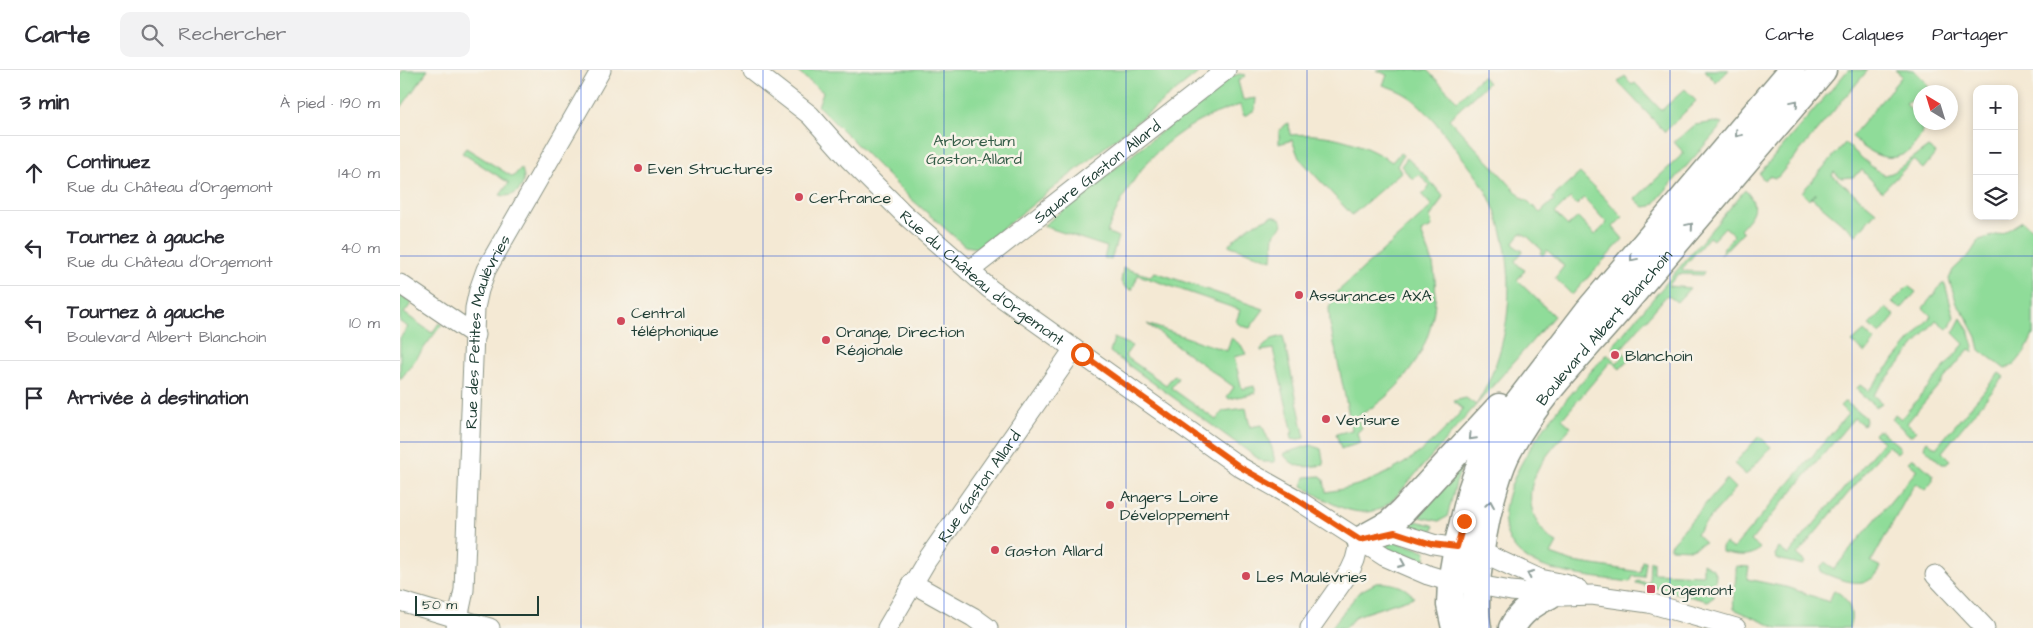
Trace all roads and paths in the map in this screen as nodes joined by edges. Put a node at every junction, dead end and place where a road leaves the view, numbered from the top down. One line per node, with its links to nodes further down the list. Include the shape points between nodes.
1 (602, 70): 9 (street, Rue des Petites Maulévries, via 486,270 475,308)
2 (752, 70): 6 (street, Rue du Château d'Orgemont, via 810,115 854,165)
3 (1226, 70): 6 (street, Square Gaston Allard)
4 (1792, 70): 8 (street, Boulevard Albert Blanchoin, one-way to 8)
5 (1823, 70): 12 (street, Boulevard Albert Blanchoin, one-way to 5, via 1508,450 1552,385)
6 (969, 271): 10 (street, Rue du Château d'Orgemont, via 1007,302)
7 (400, 284): 9 (street)
8 (1588, 311): 11 (street, one-way to 11, via 1402,512 1389,524); 12 (street, Boulevard Albert Blanchoin, via 1496,432 1482,459 1471,490)
9 (475, 335): 20 (street, Rue des Petites Maulévries, via 464,590)
10 (1074, 348): 11 (street, Rue du Château d'Orgemont, via 1240,467); 15 (street, Rue Gaston Allard)
11 (1360, 540): 12 (street, Rue du Château d'Orgemont, via 1395,532 1432,544); 14 (street, Rue du Château d'Orgemont, one-way to 14, via 1384,556); 24 (street, via 1350,571)
12 (1469, 550): 14 (street, Boulevard Albert Blanchoin); 16 (street, Boulevard Albert Blanchoin); 18 (street, Rue du Château d'Orgemont, one-way to 12, via 1565,584 1540,579)
13 (1935, 575): 29 (street)
14 (1451, 582): 16 (street, Rue du Château d'Orgemont); 25 (street, Boulevard Albert Blanchoin, via 1450,605)
15 (912, 583): 22 (street, Rue Gaston Allard); 23 (street)
16 (1478, 585): 17 (street, Rue du Château d'Orgemont); 26 (street, Boulevard Albert Blanchoin)
17 (1550, 595): 18 (street, Rue du Château d'Orgemont); 27 (street, via 1532,604)
18 (1592, 595): 28 (street, Rue du Château d'Orgemont, via 1650,603)
19 (400, 602): 20 (street)
20 (458, 623): 21 (street)
21 (490, 628)
22 (887, 628)
23 (988, 628)
24 (1310, 628)
25 (1455, 628)
26 (1478, 628)
27 (1512, 628)
28 (1736, 628)
29 (1985, 628)

